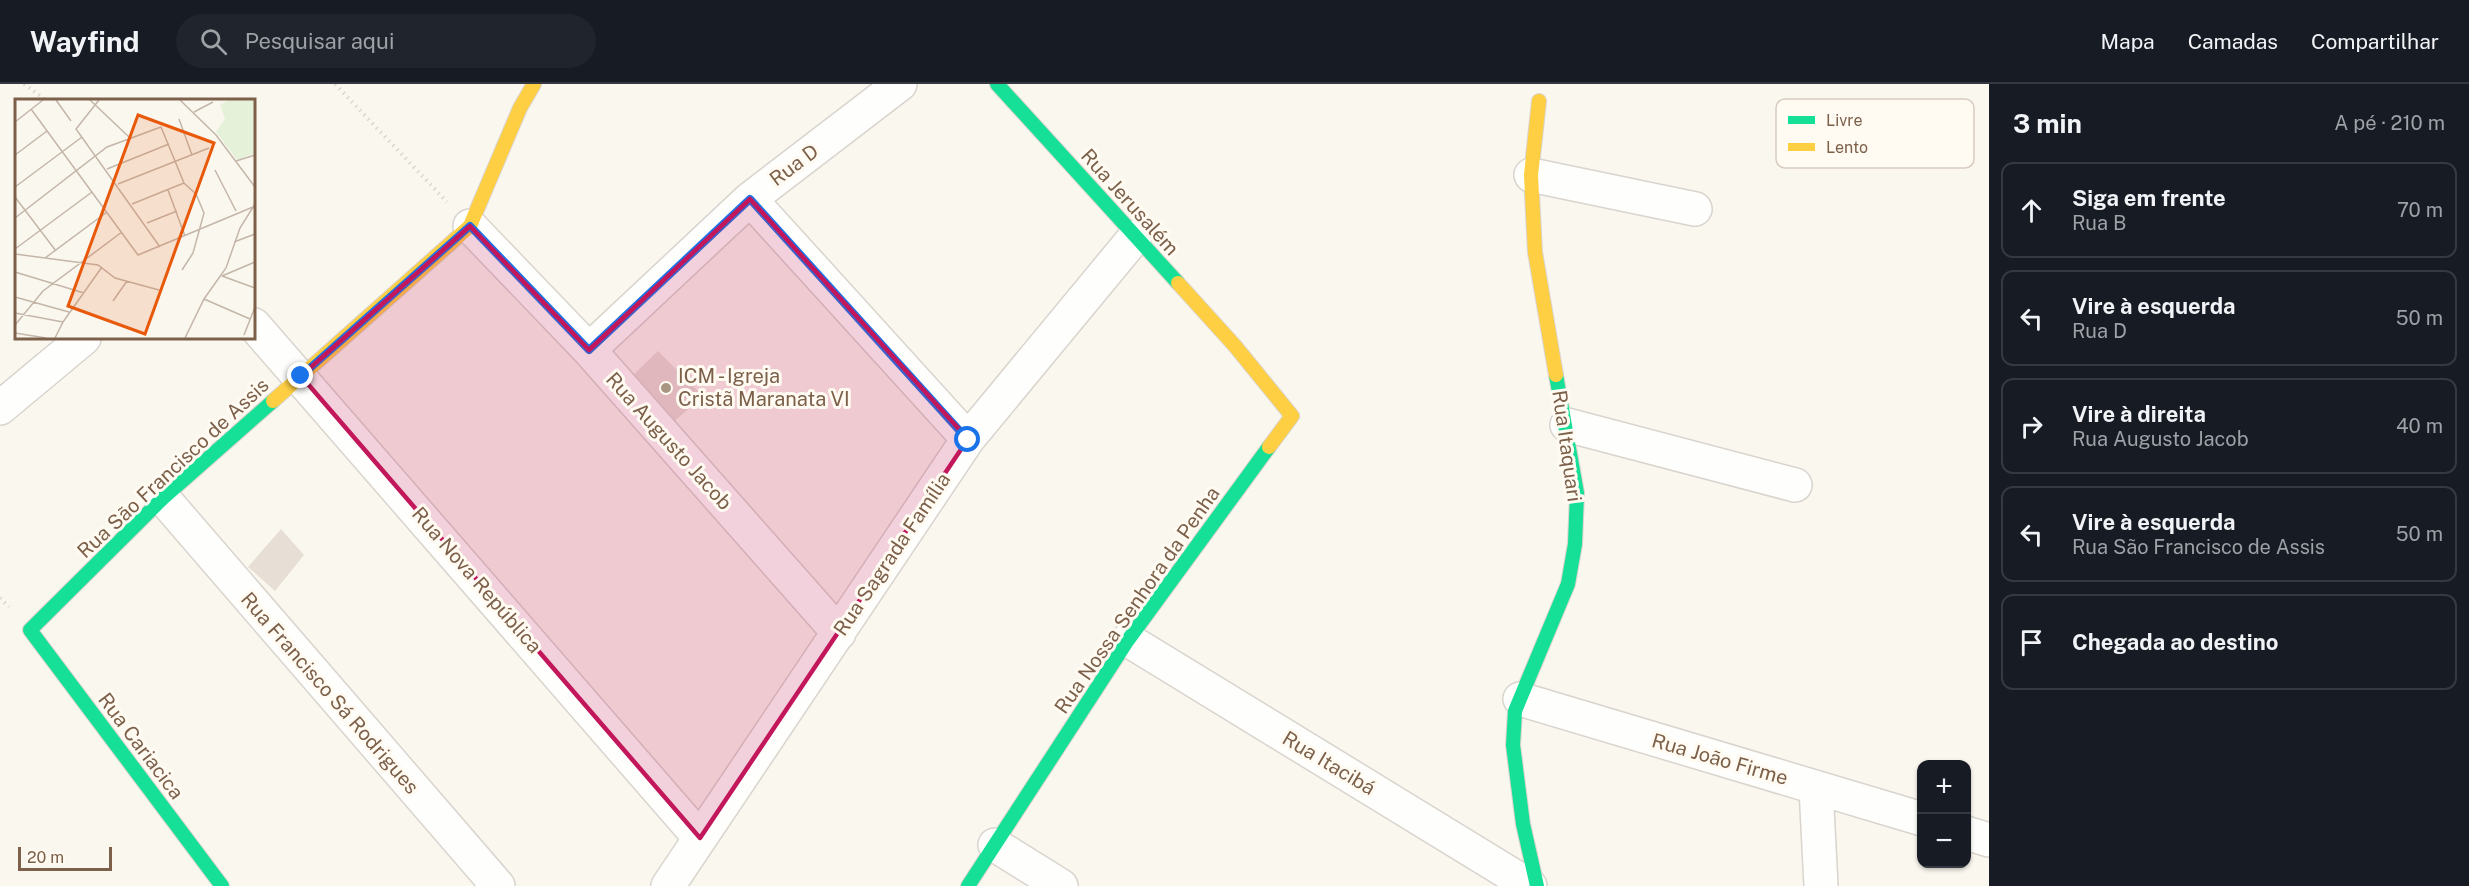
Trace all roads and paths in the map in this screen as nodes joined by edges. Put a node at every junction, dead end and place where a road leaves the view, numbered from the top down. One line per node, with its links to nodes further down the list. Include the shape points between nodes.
1 (24, 84): 6 (path)
2 (335, 84): 11 (path)
3 (534, 84): 11 (street, Rua São Francisco de Assis)
4 (900, 84): 9 (street, Rua D)
5 (997, 84): 12 (street, Rua Jerusalém)
6 (45, 99)
7 (1539, 101): 8 (street, Rua Itaquari)
8 (1531, 174): 10 (street); 19 (street, Rua Itaquari, via 1537,263)
9 (750, 199): 16 (street, Rua D); 20 (street)
10 (1695, 209)
11 (470, 226): 16 (street, Rua Augusto Jacob); 17 (street, Rua São Francisco de Assis)
12 (1135, 237): 15 (street, Rua Jerusalém); 20 (street, Rua Sagrada Família)
13 (255, 326): 17 (street, Rua Nova República)
14 (83, 339): 18 (street)
15 (1235, 346): 25 (street, Rua Nossa Senhora da Penha, via 1292,416)
16 (589, 350): 24 (street, Rua Augusto Jacob)
17 (301, 376): 22 (street, Rua São Francisco de Assis); 30 (street, Rua Nova República)
18 (0, 408)
19 (1567, 425): 21 (street); 26 (street, Rua Itaquari, via 1577,493 1575,544 1568,584)
20 (968, 440): 24 (street, Rua Sagrada Família)
21 (1795, 485)
22 (163, 498): 23 (street, Rua São Francisco de Assis); 34 (street, Rua Francisco Sá Rodrigues)
23 (30, 630): 33 (street, Rua Cariacica)
24 (839, 633): 30 (street, Rua Sagrada Família)
25 (1128, 640): 32 (street, Rua Nossa Senhora da Penha); 38 (street, Rua Itacibá)
26 (1520, 699): 27 (street, Rua João Firme); 39 (street, Rua Itaquari, via 1515,711 1513,746 1523,824)
27 (1816, 788): 28 (street, Rua João Firme); 40 (street)
28 (1917, 818)
29 (1971, 835): 31 (street)
30 (700, 838): 35 (street, Rua Sagrada Família)
31 (1989, 840)
32 (995, 845): 36 (street, Rua Nossa Senhora da Penha); 37 (street)
33 (222, 886)
34 (498, 886)
35 (668, 886)
36 (968, 886)
37 (1061, 886)
38 (1530, 886)
39 (1537, 886)
40 (1821, 886)

